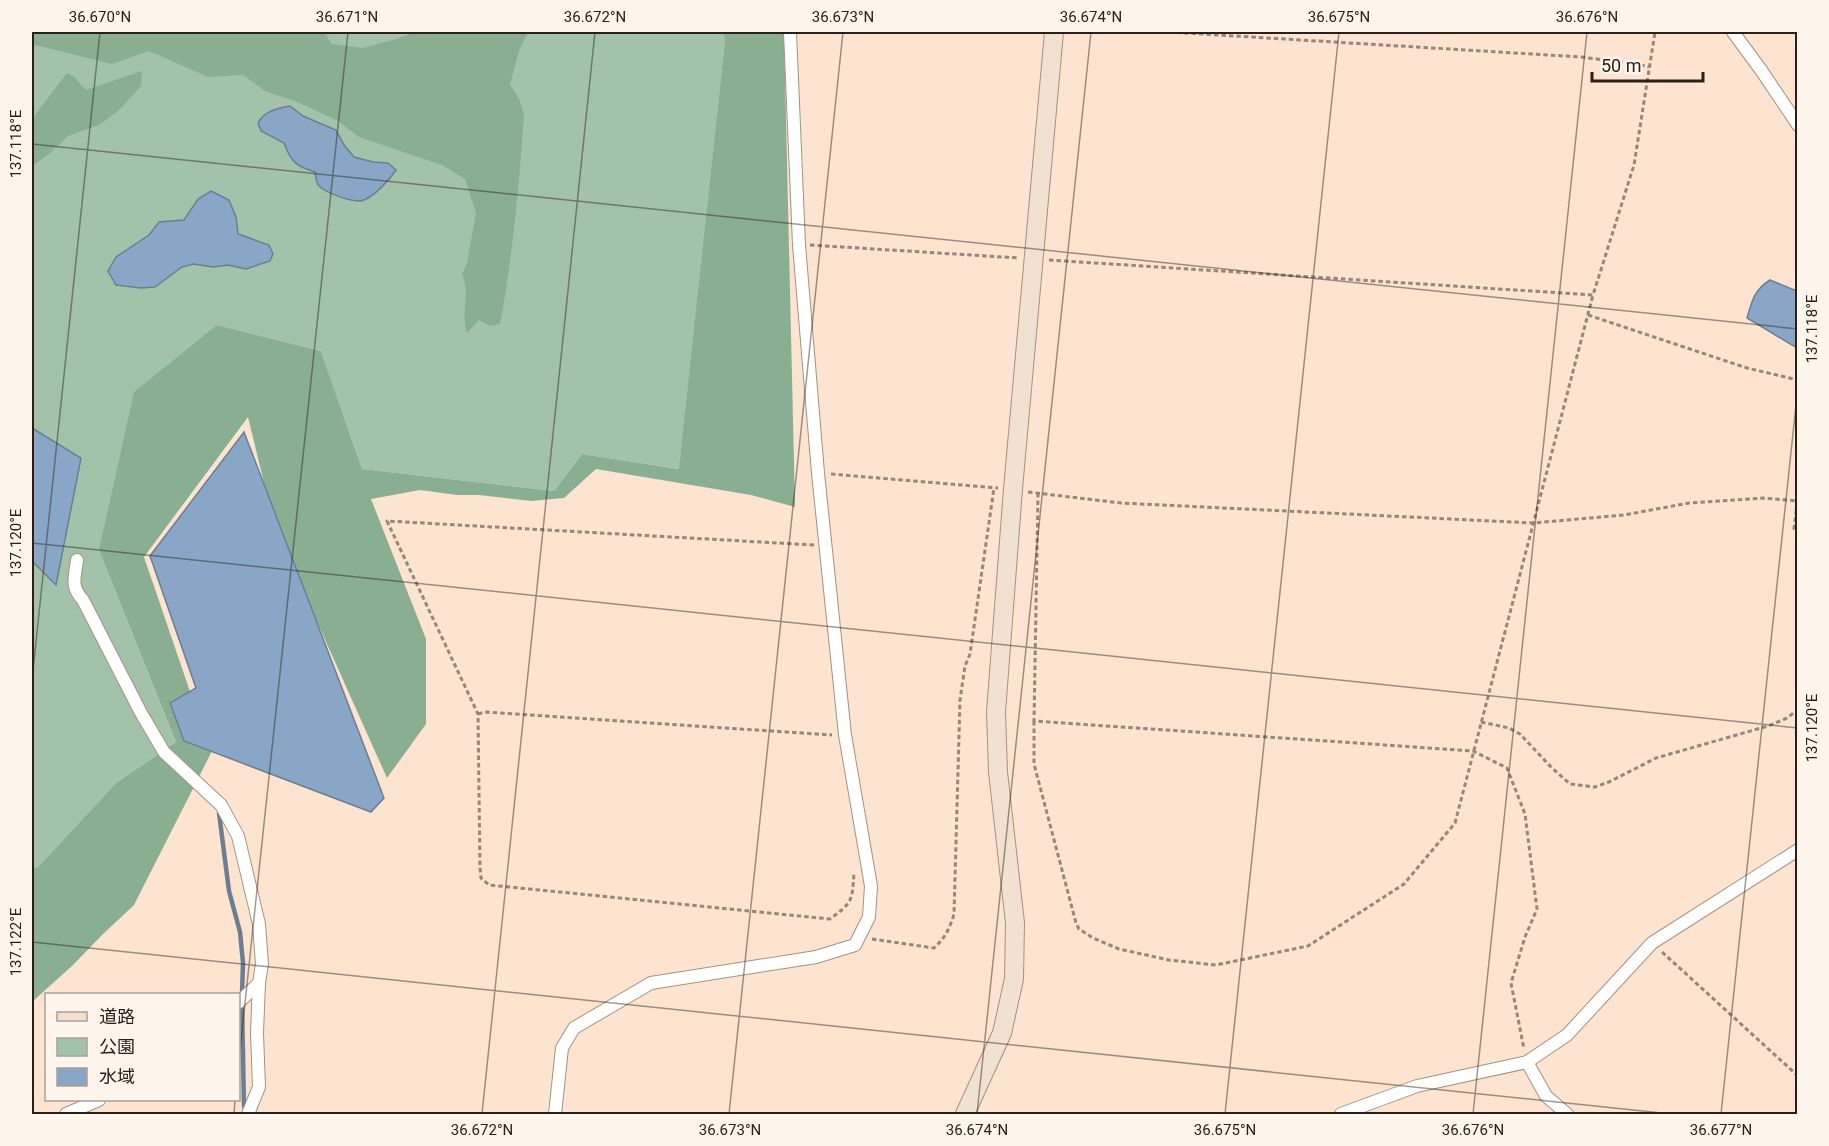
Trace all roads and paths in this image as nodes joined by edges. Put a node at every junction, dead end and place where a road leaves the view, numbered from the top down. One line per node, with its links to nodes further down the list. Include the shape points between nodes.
1 (790, 32): 8 (street)
2 (1054, 32): 9 (street)
3 (1169, 32): 6 (path, via 1581,57)
4 (1655, 32): 6 (path)
5 (1733, 32): 7 (street)
6 (1649, 67): 10 (path, via 1634,165)
7 (1797, 125)
8 (799, 244): 9 (path); 13 (street)
9 (1033, 259): 10 (path); 15 (street)
10 (1593, 296): 11 (path)
11 (1588, 315): 12 (path, via 1747,368); 19 (path)
12 (1797, 380)
13 (818, 473): 14 (path); 21 (street)
14 (994, 488): 15 (path); 31 (path, via 960,700 954,914 950,929 934,948)
15 (1013, 489): 16 (path); 41 (street, via 996,712 998,772 1015,923 1014,979 1002,1033)
16 (1038, 493): 19 (path, via 1121,503); 25 (path)
17 (1797, 495): 18 (path)
18 (1797, 501): 19 (path, via 1763,498 1689,503 1624,515); 20 (path)
19 (1533, 523): 26 (path)
20 (1797, 532)
21 (825, 546): 24 (path, via 387,521); 27 (street)
22 (77, 560): 33 (street, via 76,592 141,713 164,752 221,805 238,836 259,924)
23 (1797, 710): 26 (path, via 1768,726 1656,758 1595,787 1570,784 1520,734)
24 (478, 714): 27 (path); 30 (path, via 480,867 481,878 489,885 830,919 848,905 855,872)
25 (1034, 721): 28 (path); 28 (path, via 1034,764 1079,929 1119,949 1216,965 1308,946 1404,884 1453,827)
26 (1481, 722): 28 (path)
27 (845, 735): 30 (street)
28 (1473, 752): 35 (path, via 1507,768 1525,814 1537,909 1511,983)
29 (1797, 850): 32 (street)
30 (867, 863): 31 (street, via 871,886 869,917)
31 (859, 937): 40 (street, via 855,945 816,957 651,983 574,1028 562,1048)
32 (1652, 943): 35 (street, via 1568,1035); 36 (path)
33 (259, 983): 34 (street); 39 (street, via 259,1087)
34 (240, 1001)
35 (1527, 1062): 42 (street, via 1417,1086); 43 (street, via 1546,1096)
36 (1797, 1076)
37 (97, 1101): 38 (street)
38 (66, 1114)
39 (248, 1114)
40 (555, 1114)
41 (965, 1114)
42 (1341, 1114)
43 (1567, 1114)

